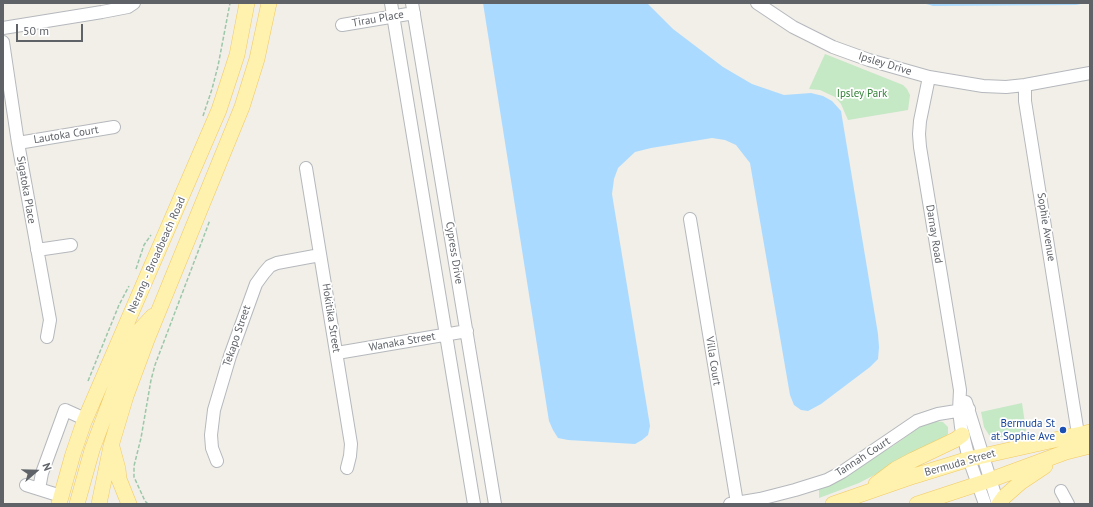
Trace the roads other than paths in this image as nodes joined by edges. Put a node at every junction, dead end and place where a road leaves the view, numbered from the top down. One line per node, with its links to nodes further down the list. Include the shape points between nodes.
1 (134, 3): 9 (street, via 128,7 102,12)
2 (247, 3): 27 (main road, Nerang - Broadbeach Road, via 237,55 219,110)
3 (268, 3): 21 (main road, Nerang - Broadbeach Road, via 257,58 242,107)
4 (391, 3): 7 (street, Cypress Drive)
5 (756, 3): 12 (street, Ipsley Drive, via 793,27 834,47)
6 (413, 8): 7 (street, Tirau Place); 22 (street, Cypress Drive)
7 (393, 17): 8 (street, Tirau Place); 23 (street, Cypress Drive)
8 (342, 25)
9 (3, 28)
10 (3, 42): 15 (street, Sigatoka Place)
11 (1090, 73): 13 (street)
12 (929, 77): 13 (street, Ipsley Drive, via 983,86); 26 (street, Darnay Road, via 920,121 920,147)
13 (1026, 85): 28 (street, Sophie Avenue, via 1025,101)
14 (114, 127): 15 (street, Lautoka Court)
15 (18, 143): 19 (street, Sigatoka Place)
16 (306, 168): 20 (street, Hokitika Street)
17 (690, 219): 43 (street, Villa Court)
18 (71, 245): 19 (street)
19 (37, 250): 24 (street, Sigatoka Place, via 50,320)
20 (320, 254): 25 (street, Hokitika Street); 34 (street, Tekapo Street, via 270,266 256,284 214,410 211,435)
21 (159, 308): 30 (main road, Nerang - Broadbeach Road, via 134,372); 44 (main road, via 138,332 128,353 92,450)
22 (467, 331): 23 (street, Wanaka Street); 48 (street, Cypress Drive)
23 (446, 334): 25 (street, Wanaka Street); 47 (street, Cypress Drive)
24 (47, 337)
25 (337, 353): 35 (street, Hokitika Street, via 351,444)
26 (964, 410): 29 (street, Darnay Road); 33 (street, Darnay Road); 43 (street, Tannah Court, via 938,414 917,421 827,480 760,499)
27 (85, 419): 38 (street, via 65,410 42,473); 41 (main road, Nerang - Broadbeach Road, via 72,454)
28 (1084, 433): 33 (main road, Bermuda Street)
29 (962, 435): 33 (street, Darnay Road); 40 (main road, via 896,469)
30 (111, 446): 45 (main road, Nerang - Broadbeach Road); 46 (main road)
31 (1090, 446): 32 (main road)
32 (1066, 452): 36 (main road); 52 (main road, via 1021,482)
33 (976, 457): 36 (street); 40 (main road, Bermuda Street)
34 (217, 461)
35 (347, 468)
36 (984, 482): 42 (main road); 51 (street); 52 (street)
37 (26, 485): 38 (street)
38 (39, 489): 41 (street)
39 (1061, 491): 53 (street)
40 (864, 493): 49 (main road, Bermuda Street)
41 (60, 500)
42 (951, 500): 50 (main road)
43 (733, 503)
44 (77, 504)
45 (99, 504)
46 (129, 504)
47 (474, 504)
48 (495, 504)
49 (833, 504)
50 (917, 504)
51 (985, 504)
52 (998, 504)
53 (1068, 504)

